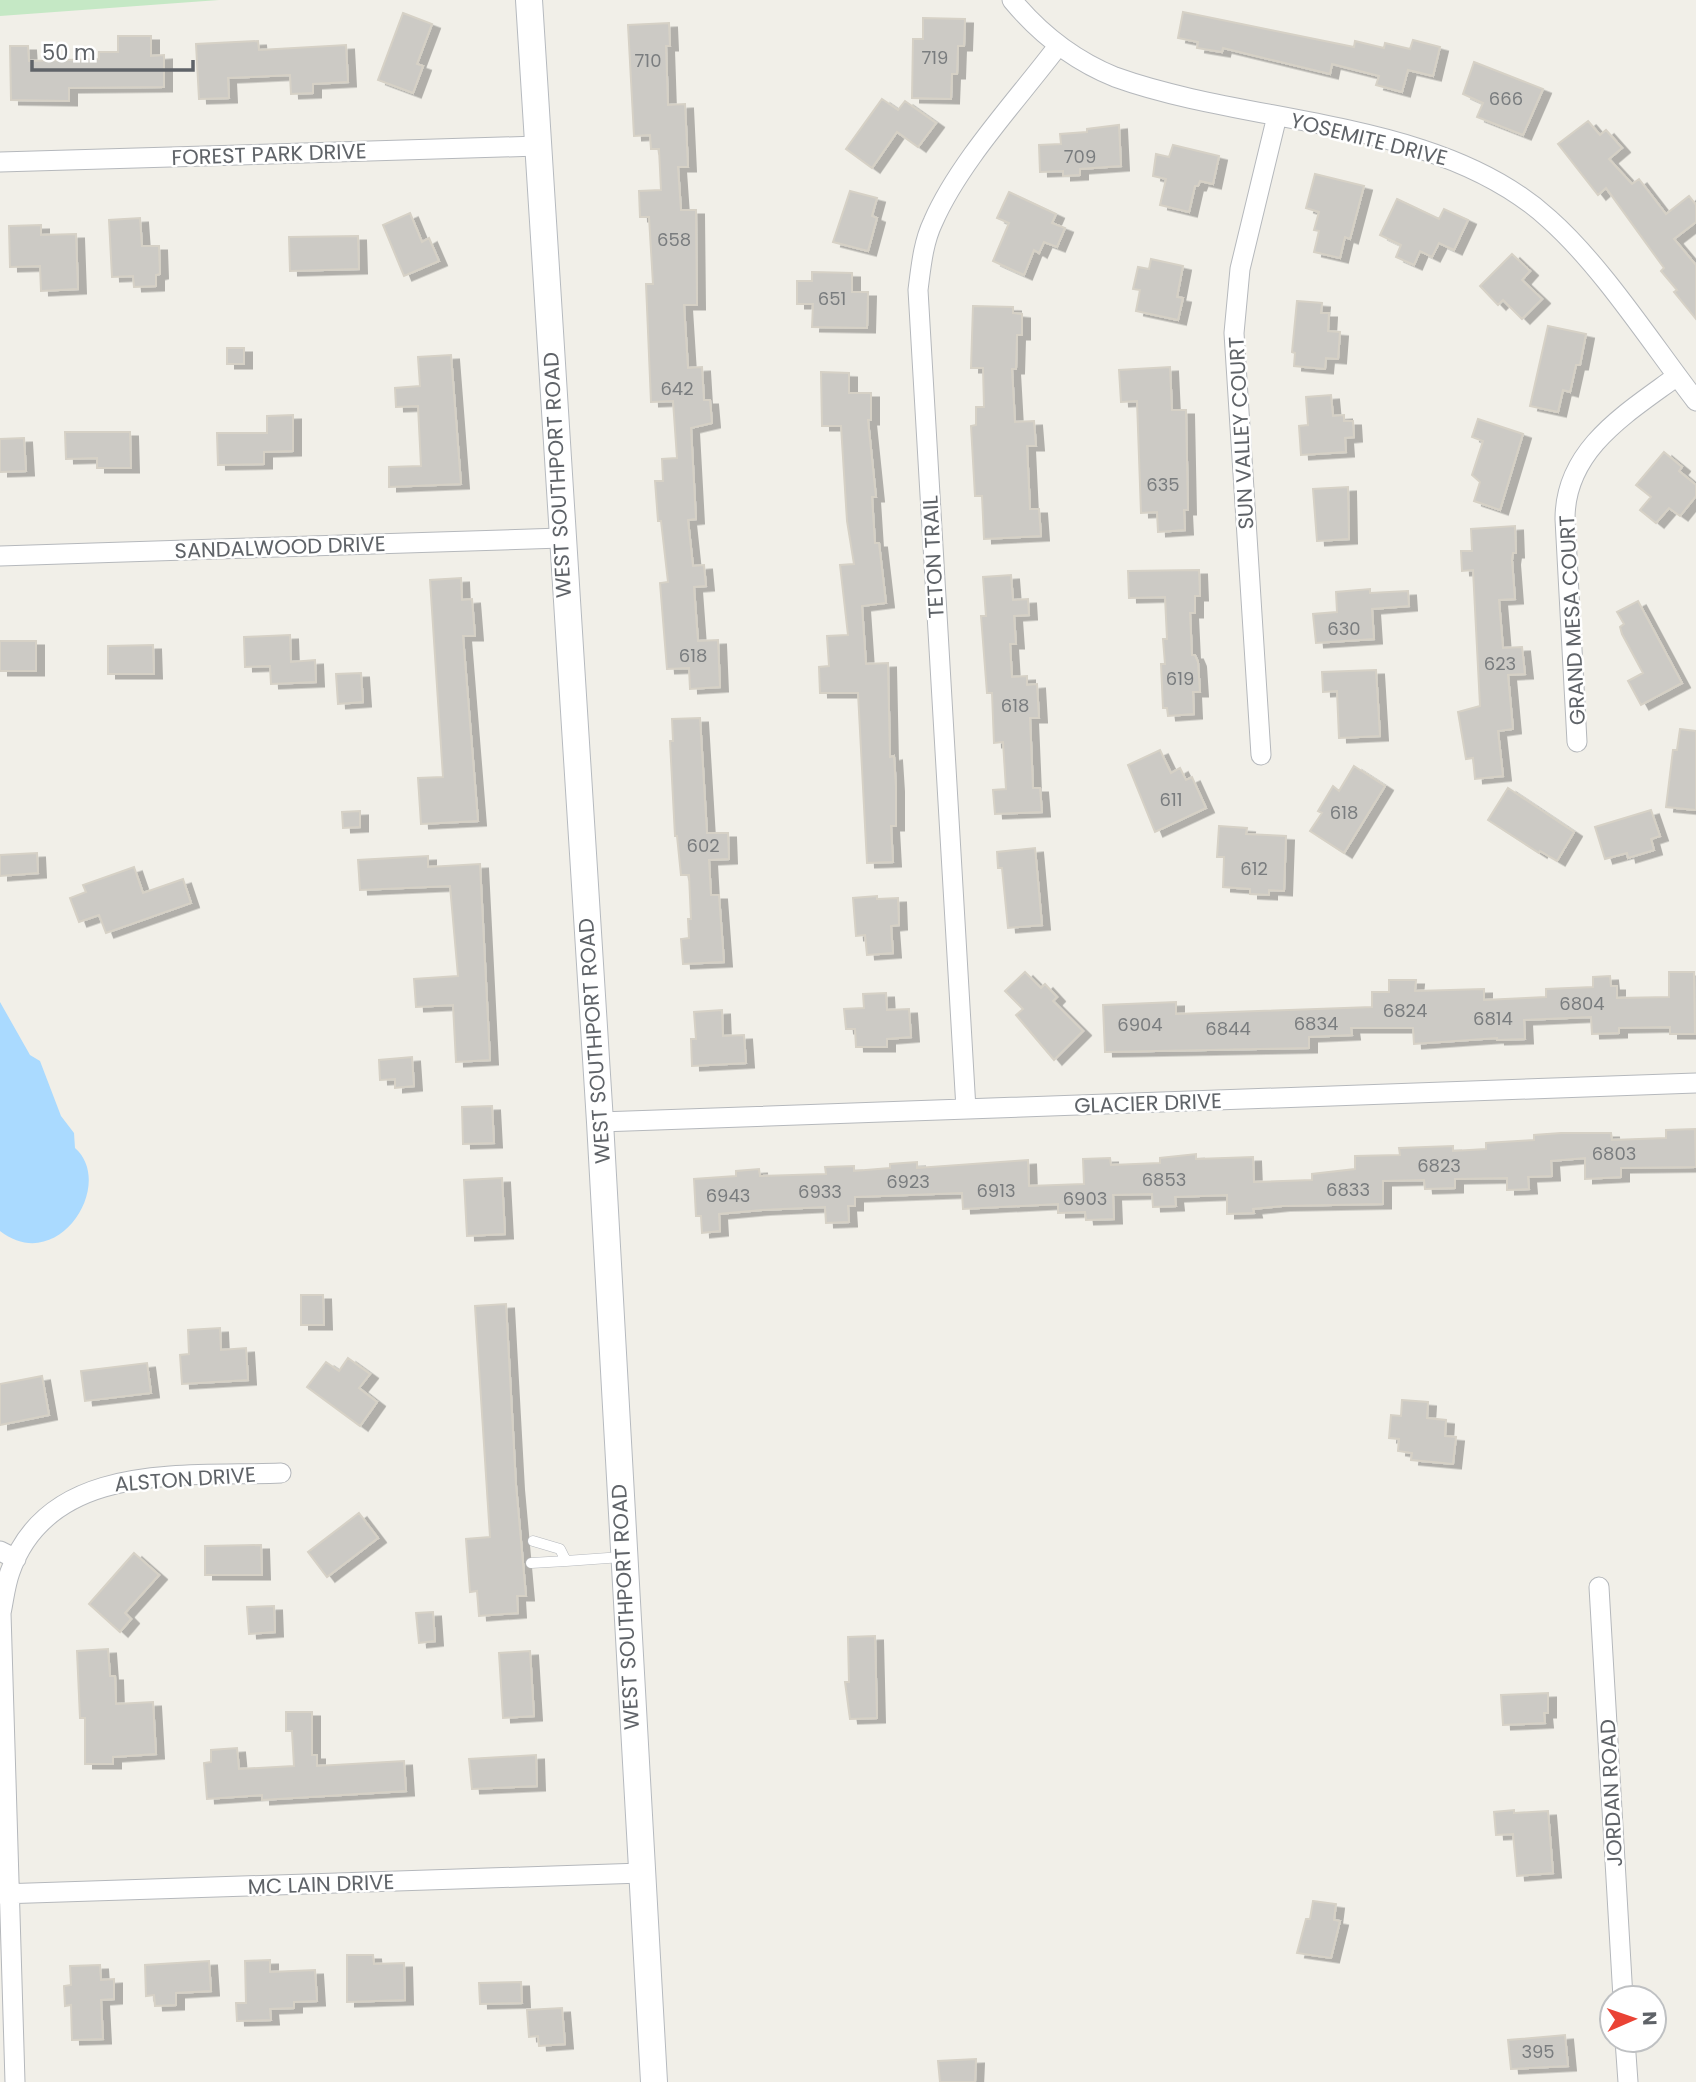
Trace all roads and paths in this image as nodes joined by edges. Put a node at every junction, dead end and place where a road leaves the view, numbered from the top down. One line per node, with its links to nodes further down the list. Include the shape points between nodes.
1 (529, 0): 5 (main road, WEST SOUTHPORT ROAD)
2 (1012, 0): 3 (street, YOSEMITE DRIVE)
3 (1058, 46): 4 (street, YOSEMITE DRIVE, via 1123,80); 14 (street, TETON TRAIL, via 950,188 923,251 918,290)
4 (1277, 116): 7 (street, YOSEMITE DRIVE, via 1429,151 1500,184 1549,219 1576,247); 12 (street, SUN VALLEY COURT, via 1240,269 1234,333)
5 (538, 146): 6 (street, FOREST PARK DRIVE); 9 (main road, WEST SOUTHPORT ROAD)
6 (0, 162)
7 (1677, 376): 8 (street, YOSEMITE DRIVE); 11 (street, GRAND MESA COURT, via 1606,429 1586,452 1569,489 1565,519)
8 (1696, 401)
9 (561, 538): 10 (street, SANDALWOOD DRIVE); 15 (main road, WEST SOUTHPORT ROAD)
10 (0, 556)
11 (1577, 743)
12 (1261, 755)
13 (1696, 1083): 14 (street, GLACIER DRIVE)
14 (966, 1109): 15 (street, GLACIER DRIVE)
15 (600, 1122): 19 (main road, WEST SOUTHPORT ROAD)
16 (281, 1473): 18 (street, ALSTON DRIVE, via 138,1479 98,1487 46,1518)
17 (533, 1541): 20 (lane, via 559,1549)
18 (8, 1555): 24 (street, ALSTON DRIVE, via 1,1613)
19 (622, 1557): 20 (lane); 23 (main road, WEST SOUTHPORT ROAD)
20 (566, 1561): 21 (lane)
21 (531, 1563)
22 (1599, 1587): 25 (street, JORDAN ROAD)
23 (642, 1874): 24 (street, MC LAIN DRIVE); 28 (main road, WEST SOUTHPORT ROAD)
24 (5, 1894): 27 (street, ALSTON DRIVE)
25 (1622, 1984)
26 (1626, 2054): 29 (street)
27 (15, 2082)
28 (654, 2082)
29 (1628, 2082)

